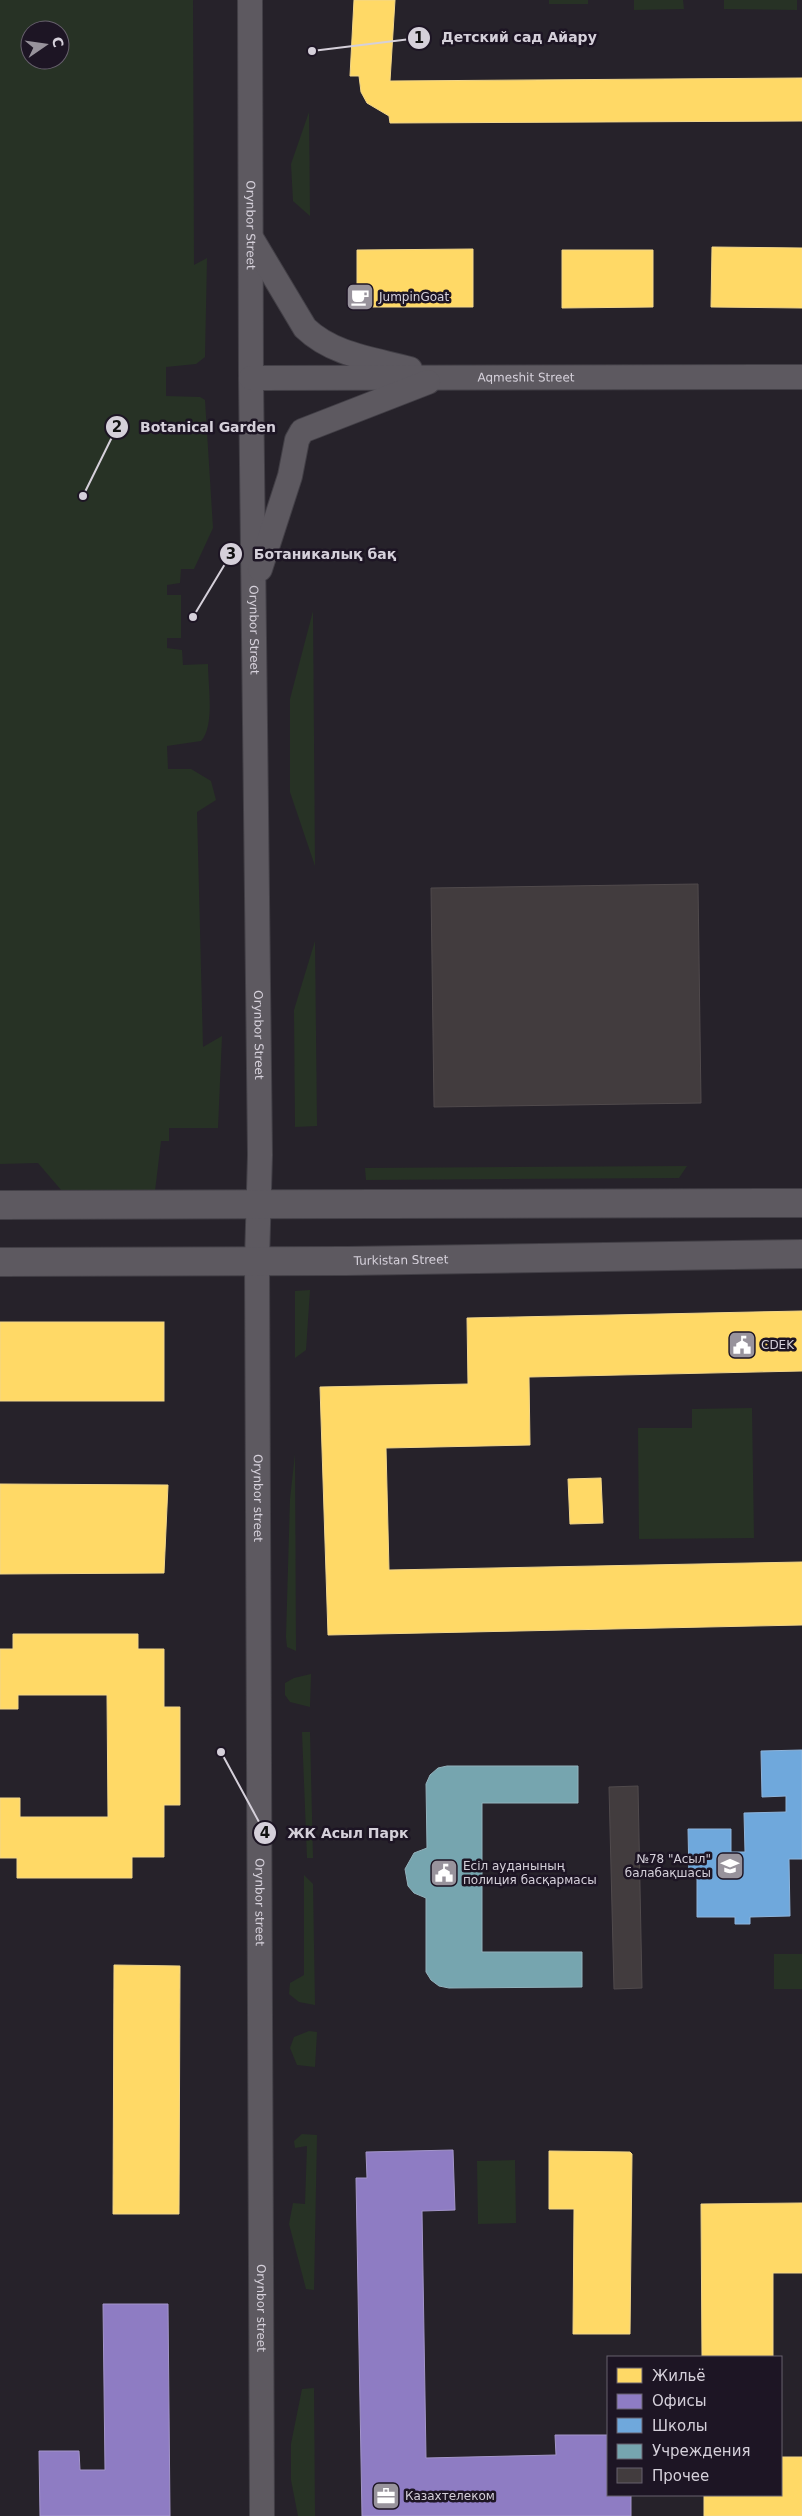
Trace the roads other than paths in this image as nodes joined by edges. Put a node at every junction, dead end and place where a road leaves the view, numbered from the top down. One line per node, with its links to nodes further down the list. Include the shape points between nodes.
1 (250, 0): 2 (street, Orynbor Street)
2 (252, 240): 3 (street, via 305,328 315,337 335,349); 5 (street, Orynbor Street)
3 (441, 377): 4 (street, Aqmeshit Street); 5 (street, Aqmeshit Street); 6 (street, via 302,431)
4 (802, 377)
5 (251, 378): 6 (street, Orynbor Street)
6 (254, 587): 8 (street, Orynbor Street)
7 (802, 1203): 8 (main road)
8 (258, 1204): 9 (main road); 11 (street, Orynbor Street)
9 (0, 1205)
10 (802, 1254): 11 (main road, Turkistan Street)
11 (257, 1260): 12 (main road, Turkistan Street); 13 (street, Orynbor street)
12 (0, 1262)
13 (262, 2516)

